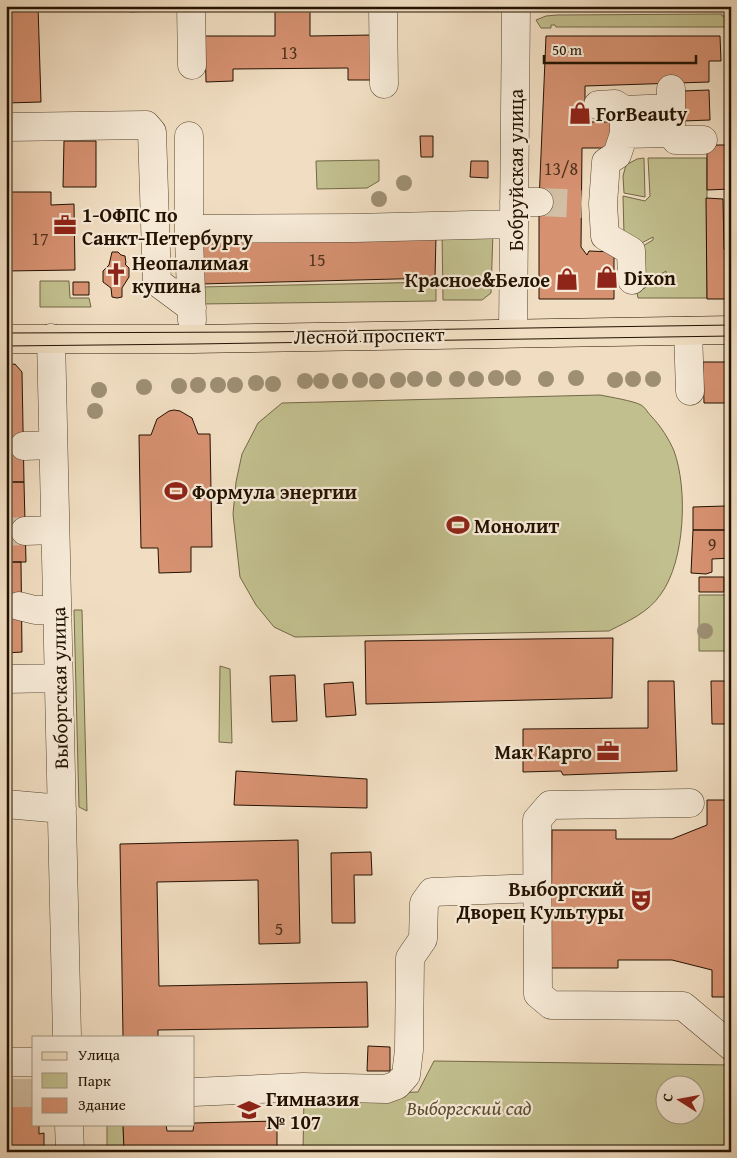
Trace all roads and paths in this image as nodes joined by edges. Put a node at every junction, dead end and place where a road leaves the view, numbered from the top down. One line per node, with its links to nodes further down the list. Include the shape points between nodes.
1 (191, 6): 4 (street)
2 (383, 6): 5 (street)
3 (516, 6): 11 (street, Бобруйская улица)
4 (192, 65)
5 (384, 84)
6 (598, 105): 7 (street, via 614,104)
7 (624, 122): 10 (street, via 671,110 676,140); 13 (street, via 617,155 606,162 593,204 605,236 631,251)
8 (8, 127): 14 (street, via 146,125 152,132 157,282)
9 (189, 136): 12 (street)
10 (703, 140)
11 (522, 209): 12 (street, via 355,228); 17 (street, Бобруйская улица)
12 (189, 229): 14 (street)
13 (632, 280)
14 (192, 308): 20 (street)
15 (731, 330): 16 (main road, Лесной проспект)
16 (688, 331): 17 (main road, Лесной проспект); 21 (street)
17 (514, 333): 20 (main road, Лесной проспект)
18 (51, 338): 19 (main road, Лесной проспект); 20 (main road, Лесной проспект); 22 (street, Выборгская улица)
19 (6, 339)
20 (192, 339)
21 (690, 391)
22 (53, 445): 23 (street); 24 (street, Выборгская улица)
23 (24, 446)
24 (55, 530): 25 (street); 27 (street, Выборгская улица)
25 (25, 531)
26 (18, 606): 27 (street)
27 (57, 610): 28 (street, Выборгская улица)
28 (58, 678): 29 (street); 32 (street, Выборгская улица)
29 (6, 679)
30 (690, 803): 33 (street, via 550,805 537,820)
31 (6, 804): 32 (street)
32 (62, 809): 34 (street, Выборгская улица)
33 (538, 888): 35 (street, via 538,994 551,1006 682,1006); 38 (street, via 432,892 424,902 423,939 410,958 406,1074 397,1085 386,1089 303,1087)
34 (67, 1036)
35 (731, 1046)
36 (6, 1062): 37 (street)
37 (32, 1062)
38 (195, 1092)
39 (69, 1126): 40 (street)
40 (70, 1152)

